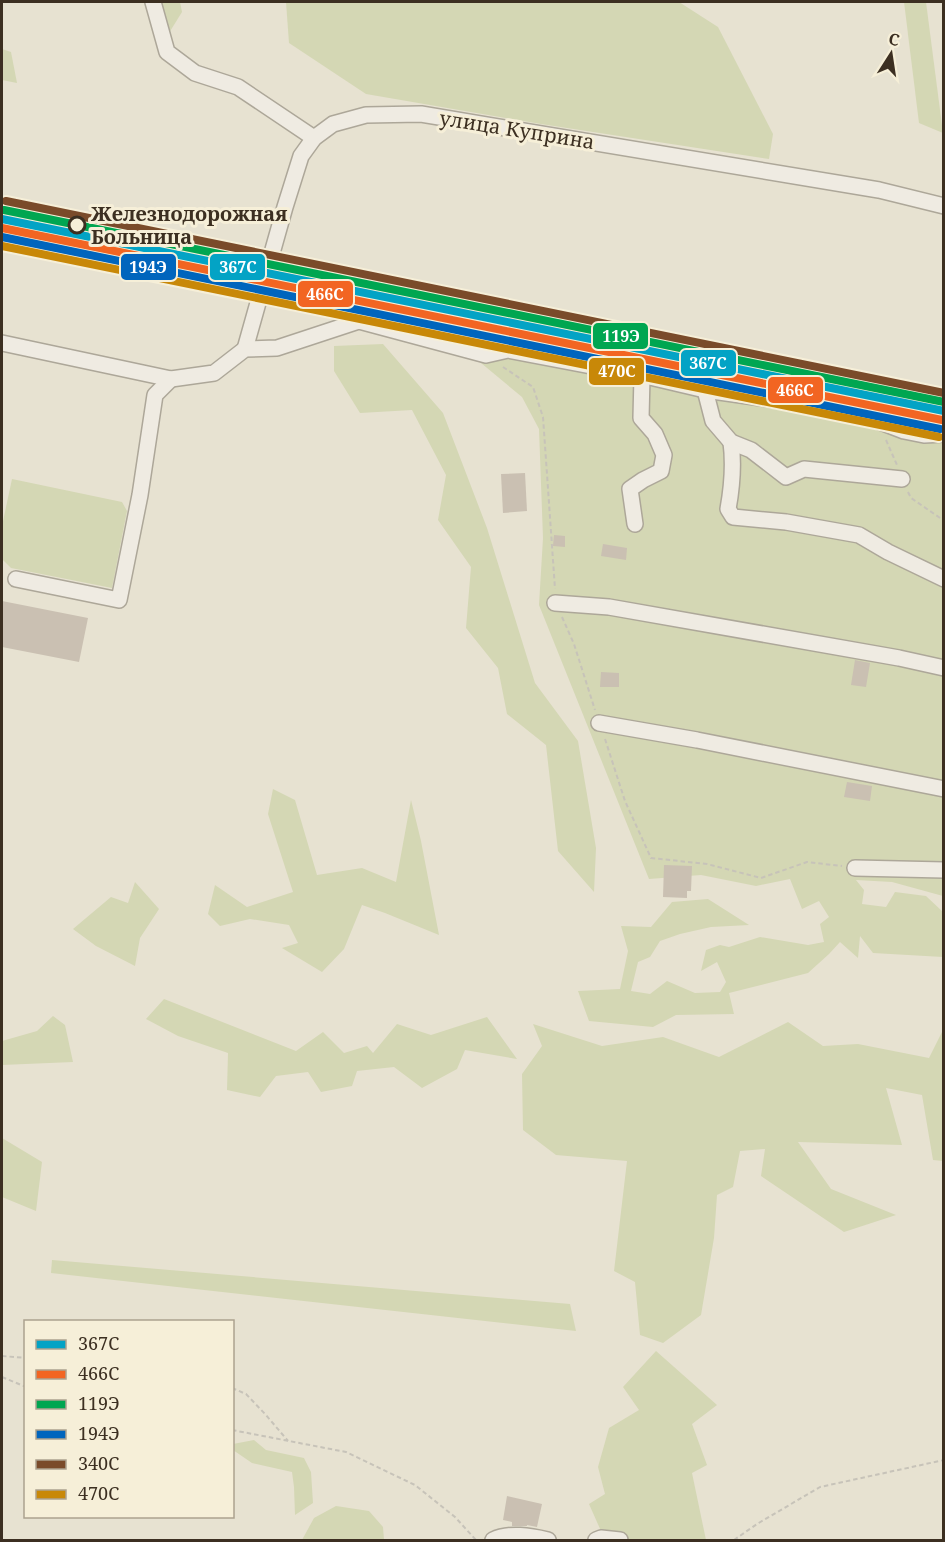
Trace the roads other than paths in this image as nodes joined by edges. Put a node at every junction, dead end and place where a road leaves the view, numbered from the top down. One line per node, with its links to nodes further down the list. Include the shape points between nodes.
1 (153, 2): 2 (street, via 167,52 195,73 238,87)
2 (314, 138): 3 (street, улица Куприна, via 333,124 366,116 421,114 879,190); 5 (street, улица Куприна, via 301,156)
3 (944, 206)
4 (2, 343): 7 (street)
5 (245, 349): 6 (street, via 277,348 359,321 486,355 508,350); 7 (street, via 214,373)
6 (642, 376): 8 (street); 12 (street, via 641,418 656,434 664,455 661,471 630,489)
7 (171, 379): 13 (street, via 155,395 119,600)
8 (705, 390): 9 (street, via 824,407 904,431); 10 (street, via 713,421)
9 (944, 434)
10 (731, 442): 11 (street, via 751,450 786,477 804,469); 14 (street, via 728,509 733,517 859,535)
11 (903, 479)
12 (634, 524)
13 (16, 579)
14 (944, 579)
15 (555, 603): 16 (street, via 609,606)
16 (944, 668)
17 (599, 723): 18 (street)
18 (944, 789)
19 (855, 868): 20 (street)
20 (944, 870)
21 (493, 1540): 22 (street, via 518,1536)
22 (548, 1540)
23 (596, 1540): 24 (street)
24 (620, 1540)

